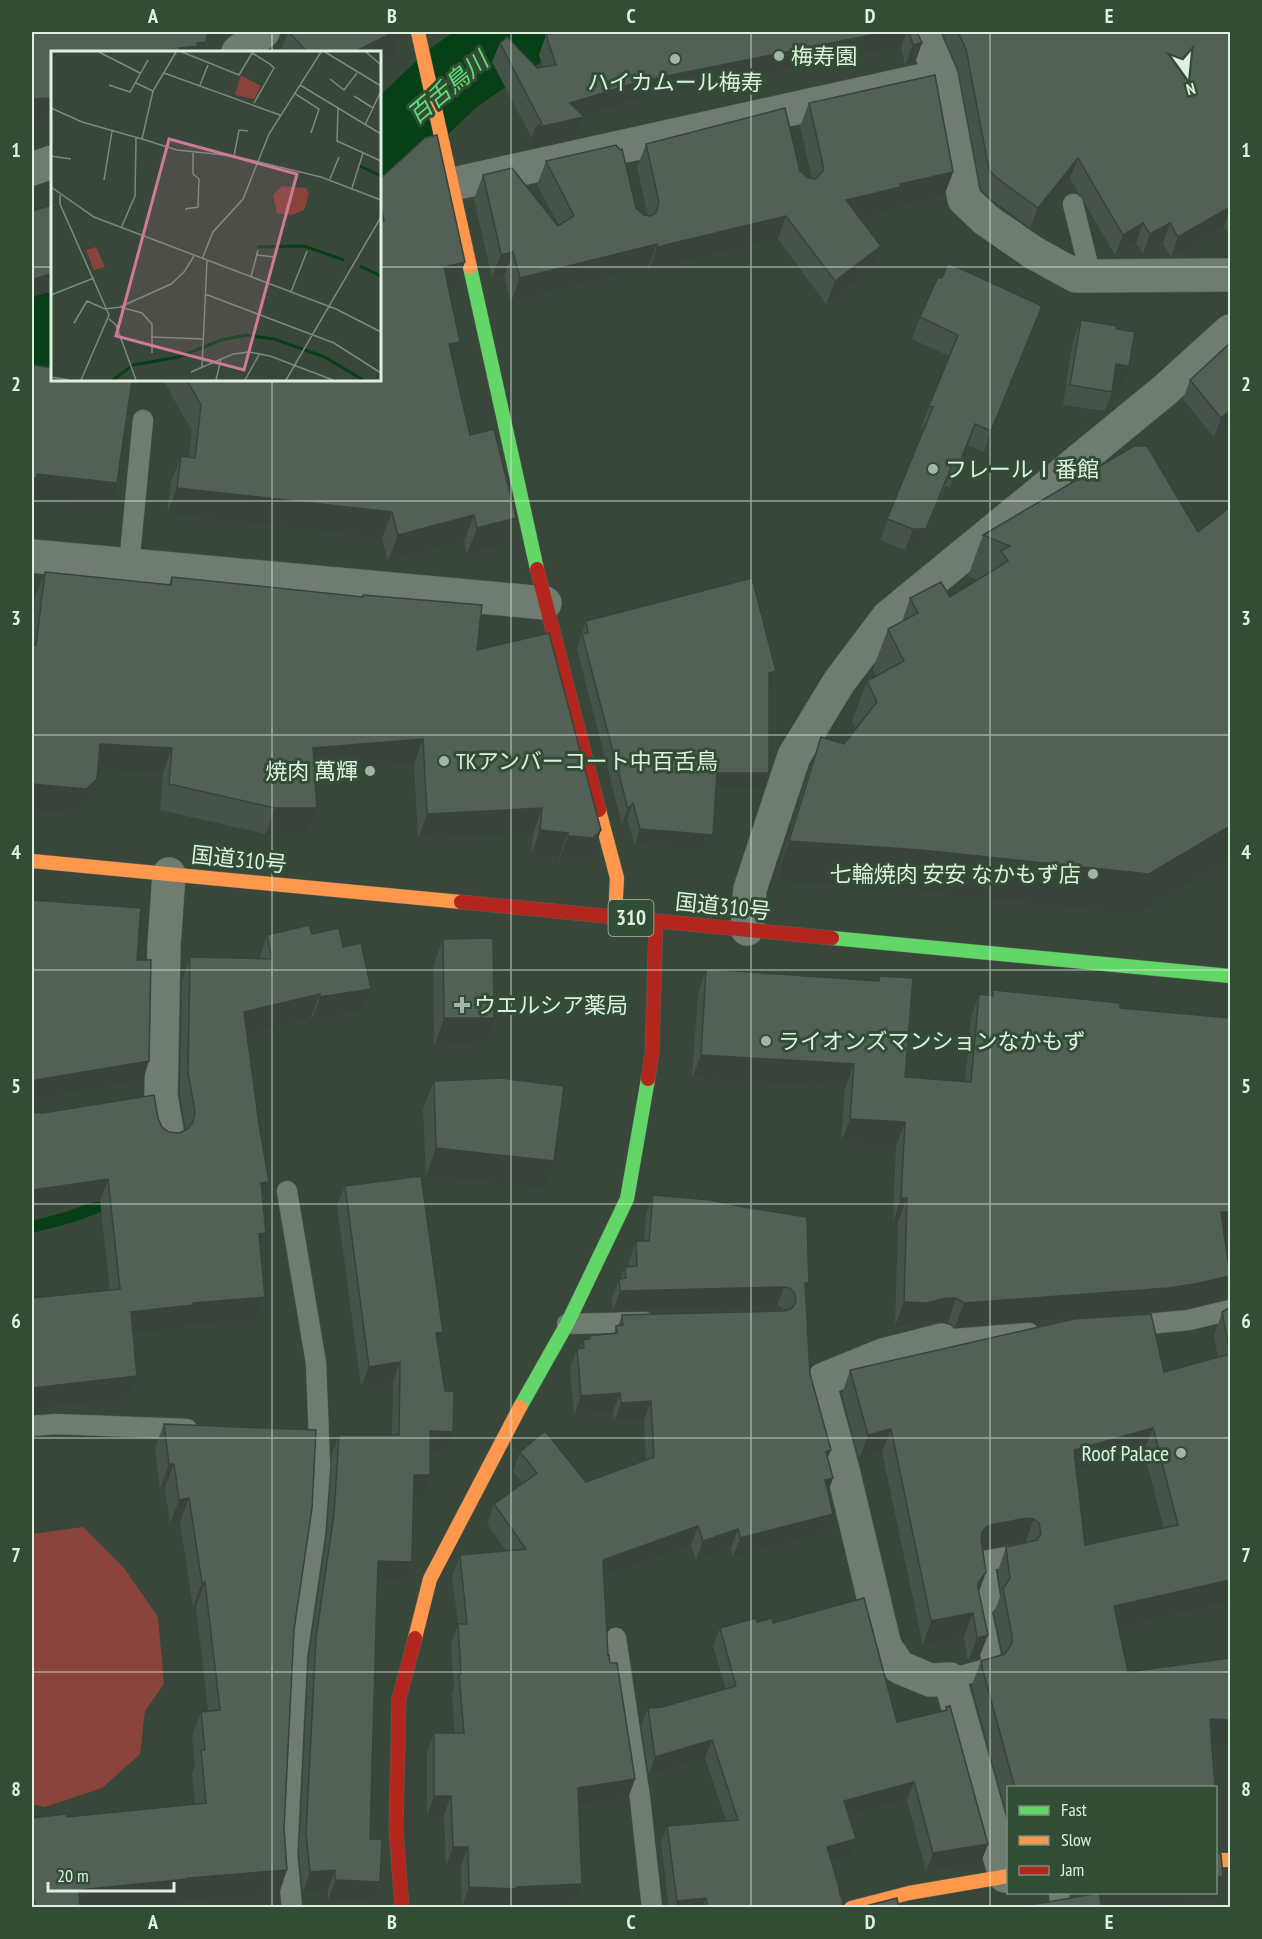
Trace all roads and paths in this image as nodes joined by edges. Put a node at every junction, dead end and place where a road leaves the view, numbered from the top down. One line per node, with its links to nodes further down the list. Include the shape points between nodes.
1 (418, 32): 6 (main road)
2 (922, 32): 3 (street)
3 (941, 76): 6 (street, via 787,122 622,158); 9 (street, via 964,199 986,220 1034,253 1076,276)
4 (51, 162): 5 (street)
5 (32, 169)
6 (453, 184): 14 (main road)
7 (1073, 204): 9 (lane)
8 (1230, 274): 9 (street)
9 (1091, 277)
10 (1230, 331): 19 (street, via 888,617 839,682 794,756 750,889)
11 (143, 420): 13 (lane)
12 (32, 556): 13 (street)
13 (129, 565): 14 (street)
14 (545, 603): 17 (main road, via 617,878)
15 (32, 861): 16 (main road, 国道310号 / 310)
16 (169, 874): 17 (main road, 国道310号 / 310); 21 (street, via 149,1098)
17 (615, 917): 18 (main road, 国道310号 / 310)
18 (656, 921): 19 (main road, 国道310号 / 310); 25 (main road, via 652,1053 627,1199)
19 (747, 929): 20 (main road, 国道310号 / 310)
20 (1230, 976)
21 (168, 1137)
22 (287, 1191): 32 (lane, via 316,1363)
23 (1230, 1310): 26 (lane, via 1189,1320)
24 (660, 1322): 25 (lane)
25 (567, 1324): 38 (main road, via 430,1579 399,1700 396,1829)
26 (1114, 1327)
27 (1044, 1332): 28 (lane)
28 (942, 1340): 35 (street, via 883,1355 825,1379 821,1389 885,1646 898,1666 930,1680)
29 (32, 1425): 30 (lane)
30 (204, 1430)
31 (296, 1433): 32 (lane)
32 (319, 1434): 37 (lane, via 315,1533 297,1655 287,1854)
33 (1021, 1554): 35 (lane, via 984,1561 990,1599 981,1610 992,1662 989,1668)
34 (616, 1638): 39 (lane)
35 (950, 1679): 36 (street)
36 (1007, 1876): 40 (main road, via 909,1893)
37 (292, 1908)
38 (402, 1908)
39 (651, 1908)
40 (851, 1908)

